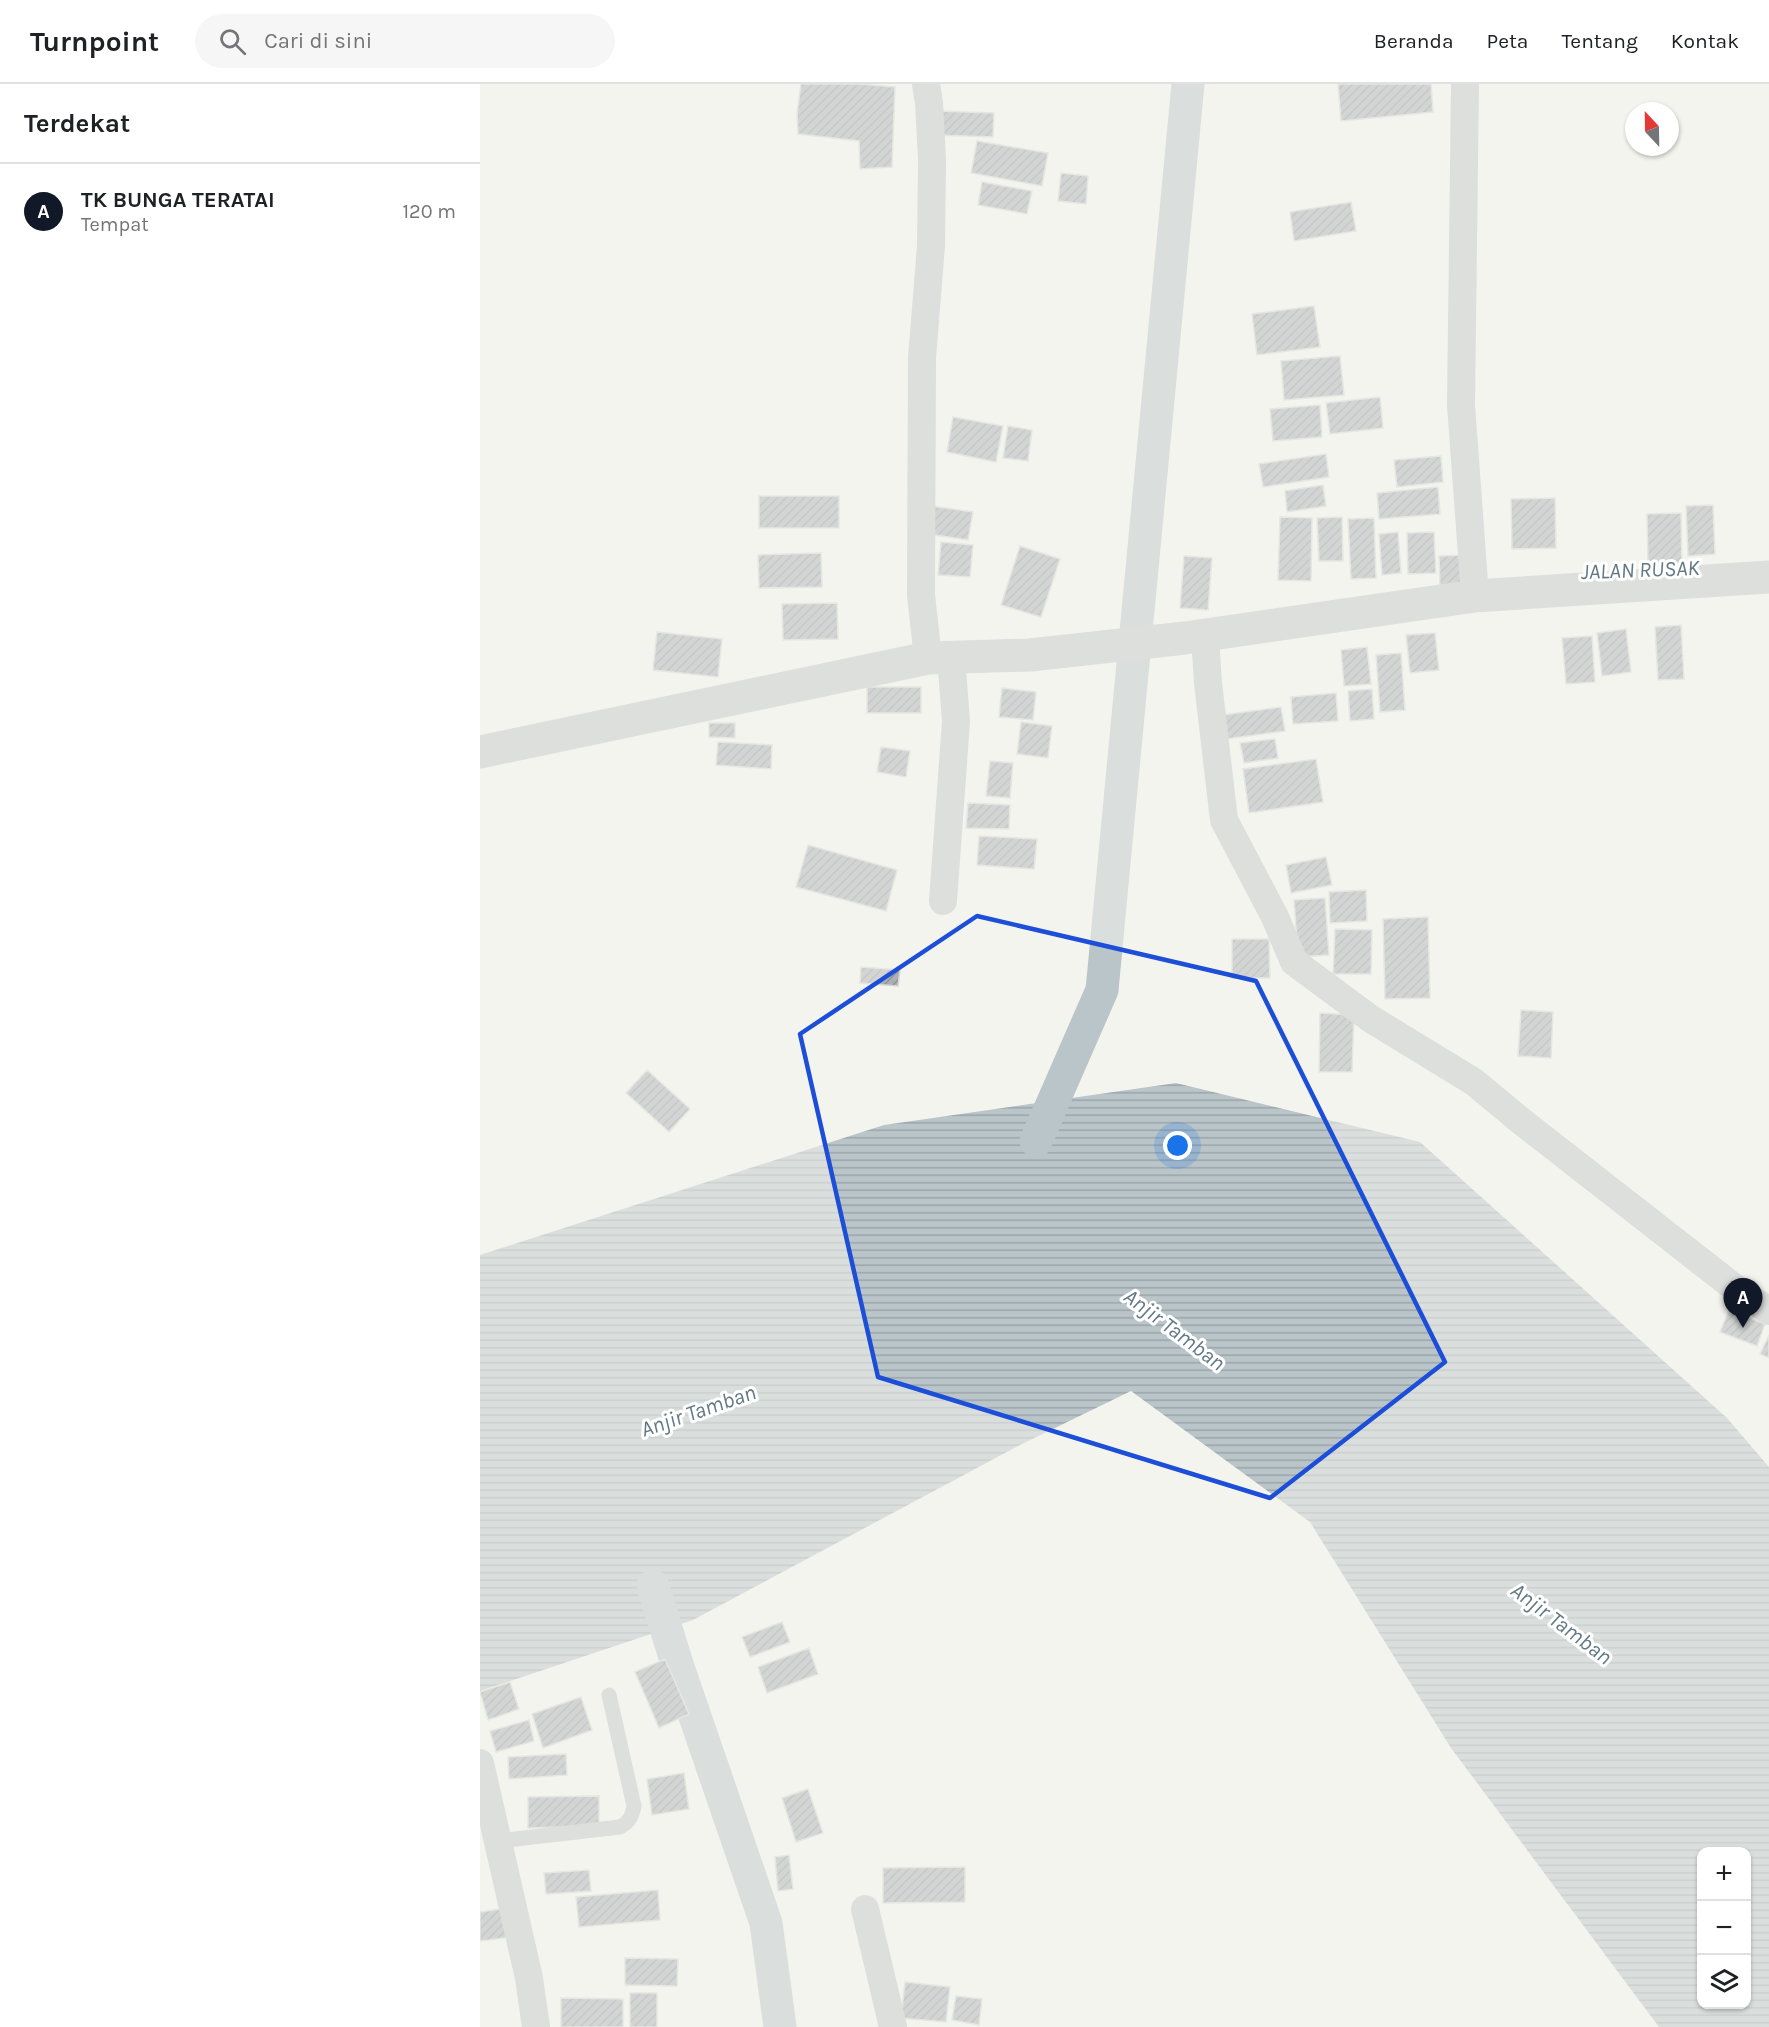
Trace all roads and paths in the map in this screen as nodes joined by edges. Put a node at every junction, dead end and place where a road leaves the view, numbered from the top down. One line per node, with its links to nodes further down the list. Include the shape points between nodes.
1 (926, 84): 6 (street, via 932,160 931,246 922,358 921,595)
2 (1465, 84): 4 (street, via 1461,405)
3 (1769, 577): 4 (street)
4 (1475, 596): 5 (street)
5 (1195, 637): 6 (street, via 1030,655); 9 (street, via 1208,683 1224,820 1294,962 1371,1019 1474,1082)
6 (939, 657): 7 (street); 8 (street, via 956,721)
7 (480, 752)
8 (943, 901)
9 (1769, 1311)
10 (609, 1695): 12 (lane, via 633,1806 627,1823)
11 (480, 1763): 12 (street)
12 (498, 1841): 14 (street, via 530,1978)
13 (865, 1909): 15 (street)
14 (536, 2027)
15 (893, 2027)

